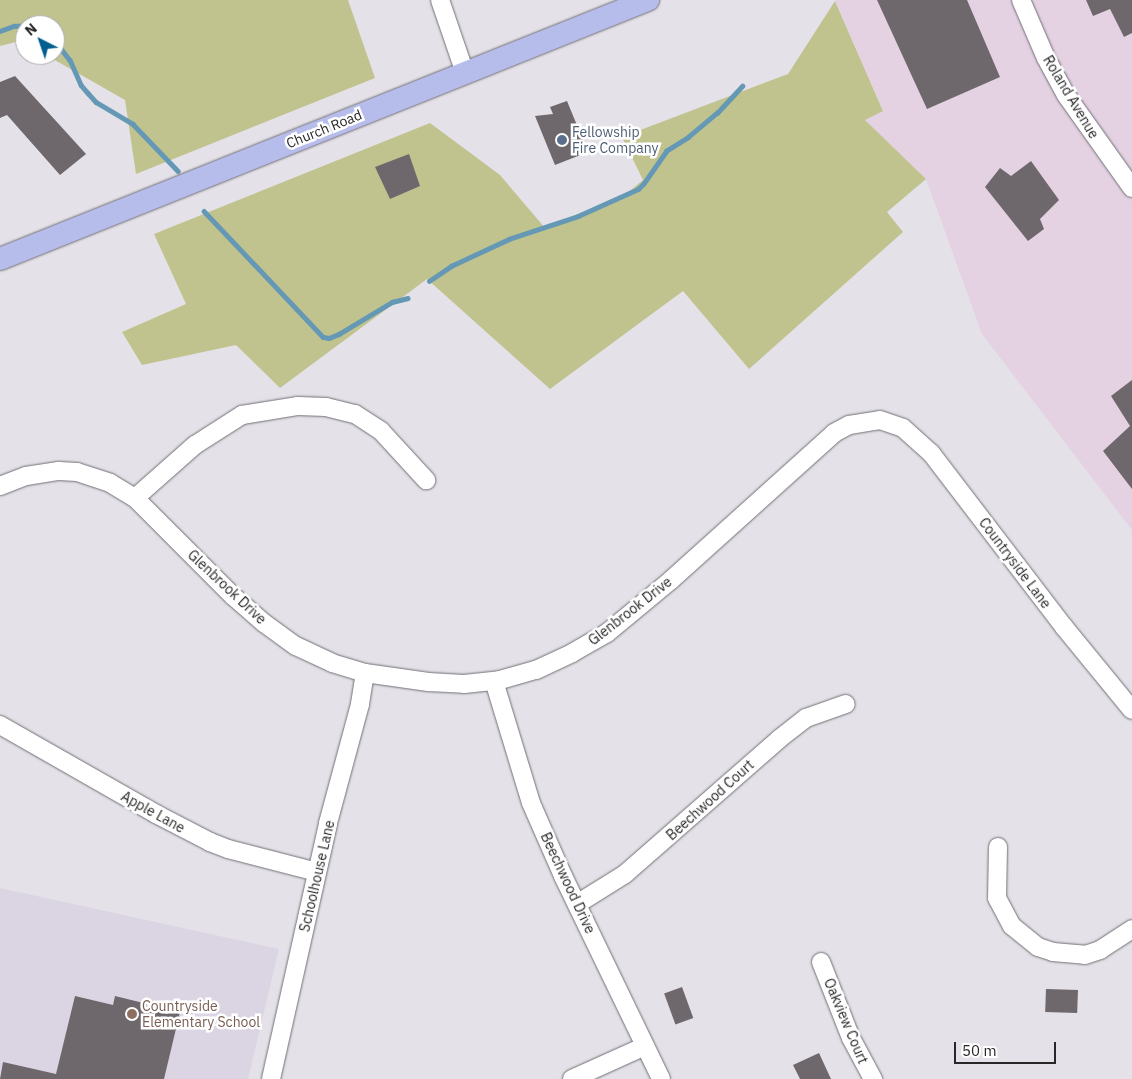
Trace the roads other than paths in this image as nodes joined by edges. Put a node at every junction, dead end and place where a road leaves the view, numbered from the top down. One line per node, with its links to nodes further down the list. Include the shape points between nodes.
1 (440, 0): 4 (street)
2 (648, 0): 4 (main road, Church Road)
3 (1021, 0): 5 (street, Roland Avenue, via 1066,95)
4 (465, 73): 6 (main road, Church Road)
5 (1132, 188)
6 (0, 259)
7 (892, 423): 12 (street, Glenbrook Drive, via 865,421 834,433 671,580 607,633 554,662); 14 (street, Countryside Lane, via 921,442 951,477 1053,613)
8 (426, 480): 10 (street, via 381,430 355,414 326,407 298,406 242,415 195,444)
9 (0, 486): 10 (street, Glenbrook Drive, via 42,473 77,472 110,483)
10 (135, 498): 11 (street, Glenbrook Drive, via 218,582 264,623 314,656)
11 (365, 673): 12 (street, Glenbrook Drive, via 428,682 464,684); 17 (street, Schoolhouse Lane)
12 (494, 681): 18 (street, Beechwood Drive, via 531,803)
13 (846, 704): 18 (street, Beechwood Court, via 806,718 625,874)
14 (1132, 710)
15 (0, 725): 17 (street, Apple Lane, via 210,842)
16 (998, 847): 19 (street, via 998,898 1012,926 1038,947 1069,955 1085,955 1100,950)
17 (317, 872): 22 (street, Schoolhouse Lane)
18 (577, 904): 21 (street, Beechwood Drive)
19 (1132, 929)
20 (821, 962): 25 (street, Oakview Court, via 851,1038)
21 (644, 1046): 23 (street); 24 (street, Beechwood Drive)
22 (271, 1079)
23 (572, 1079)
24 (661, 1079)
25 (873, 1079)

